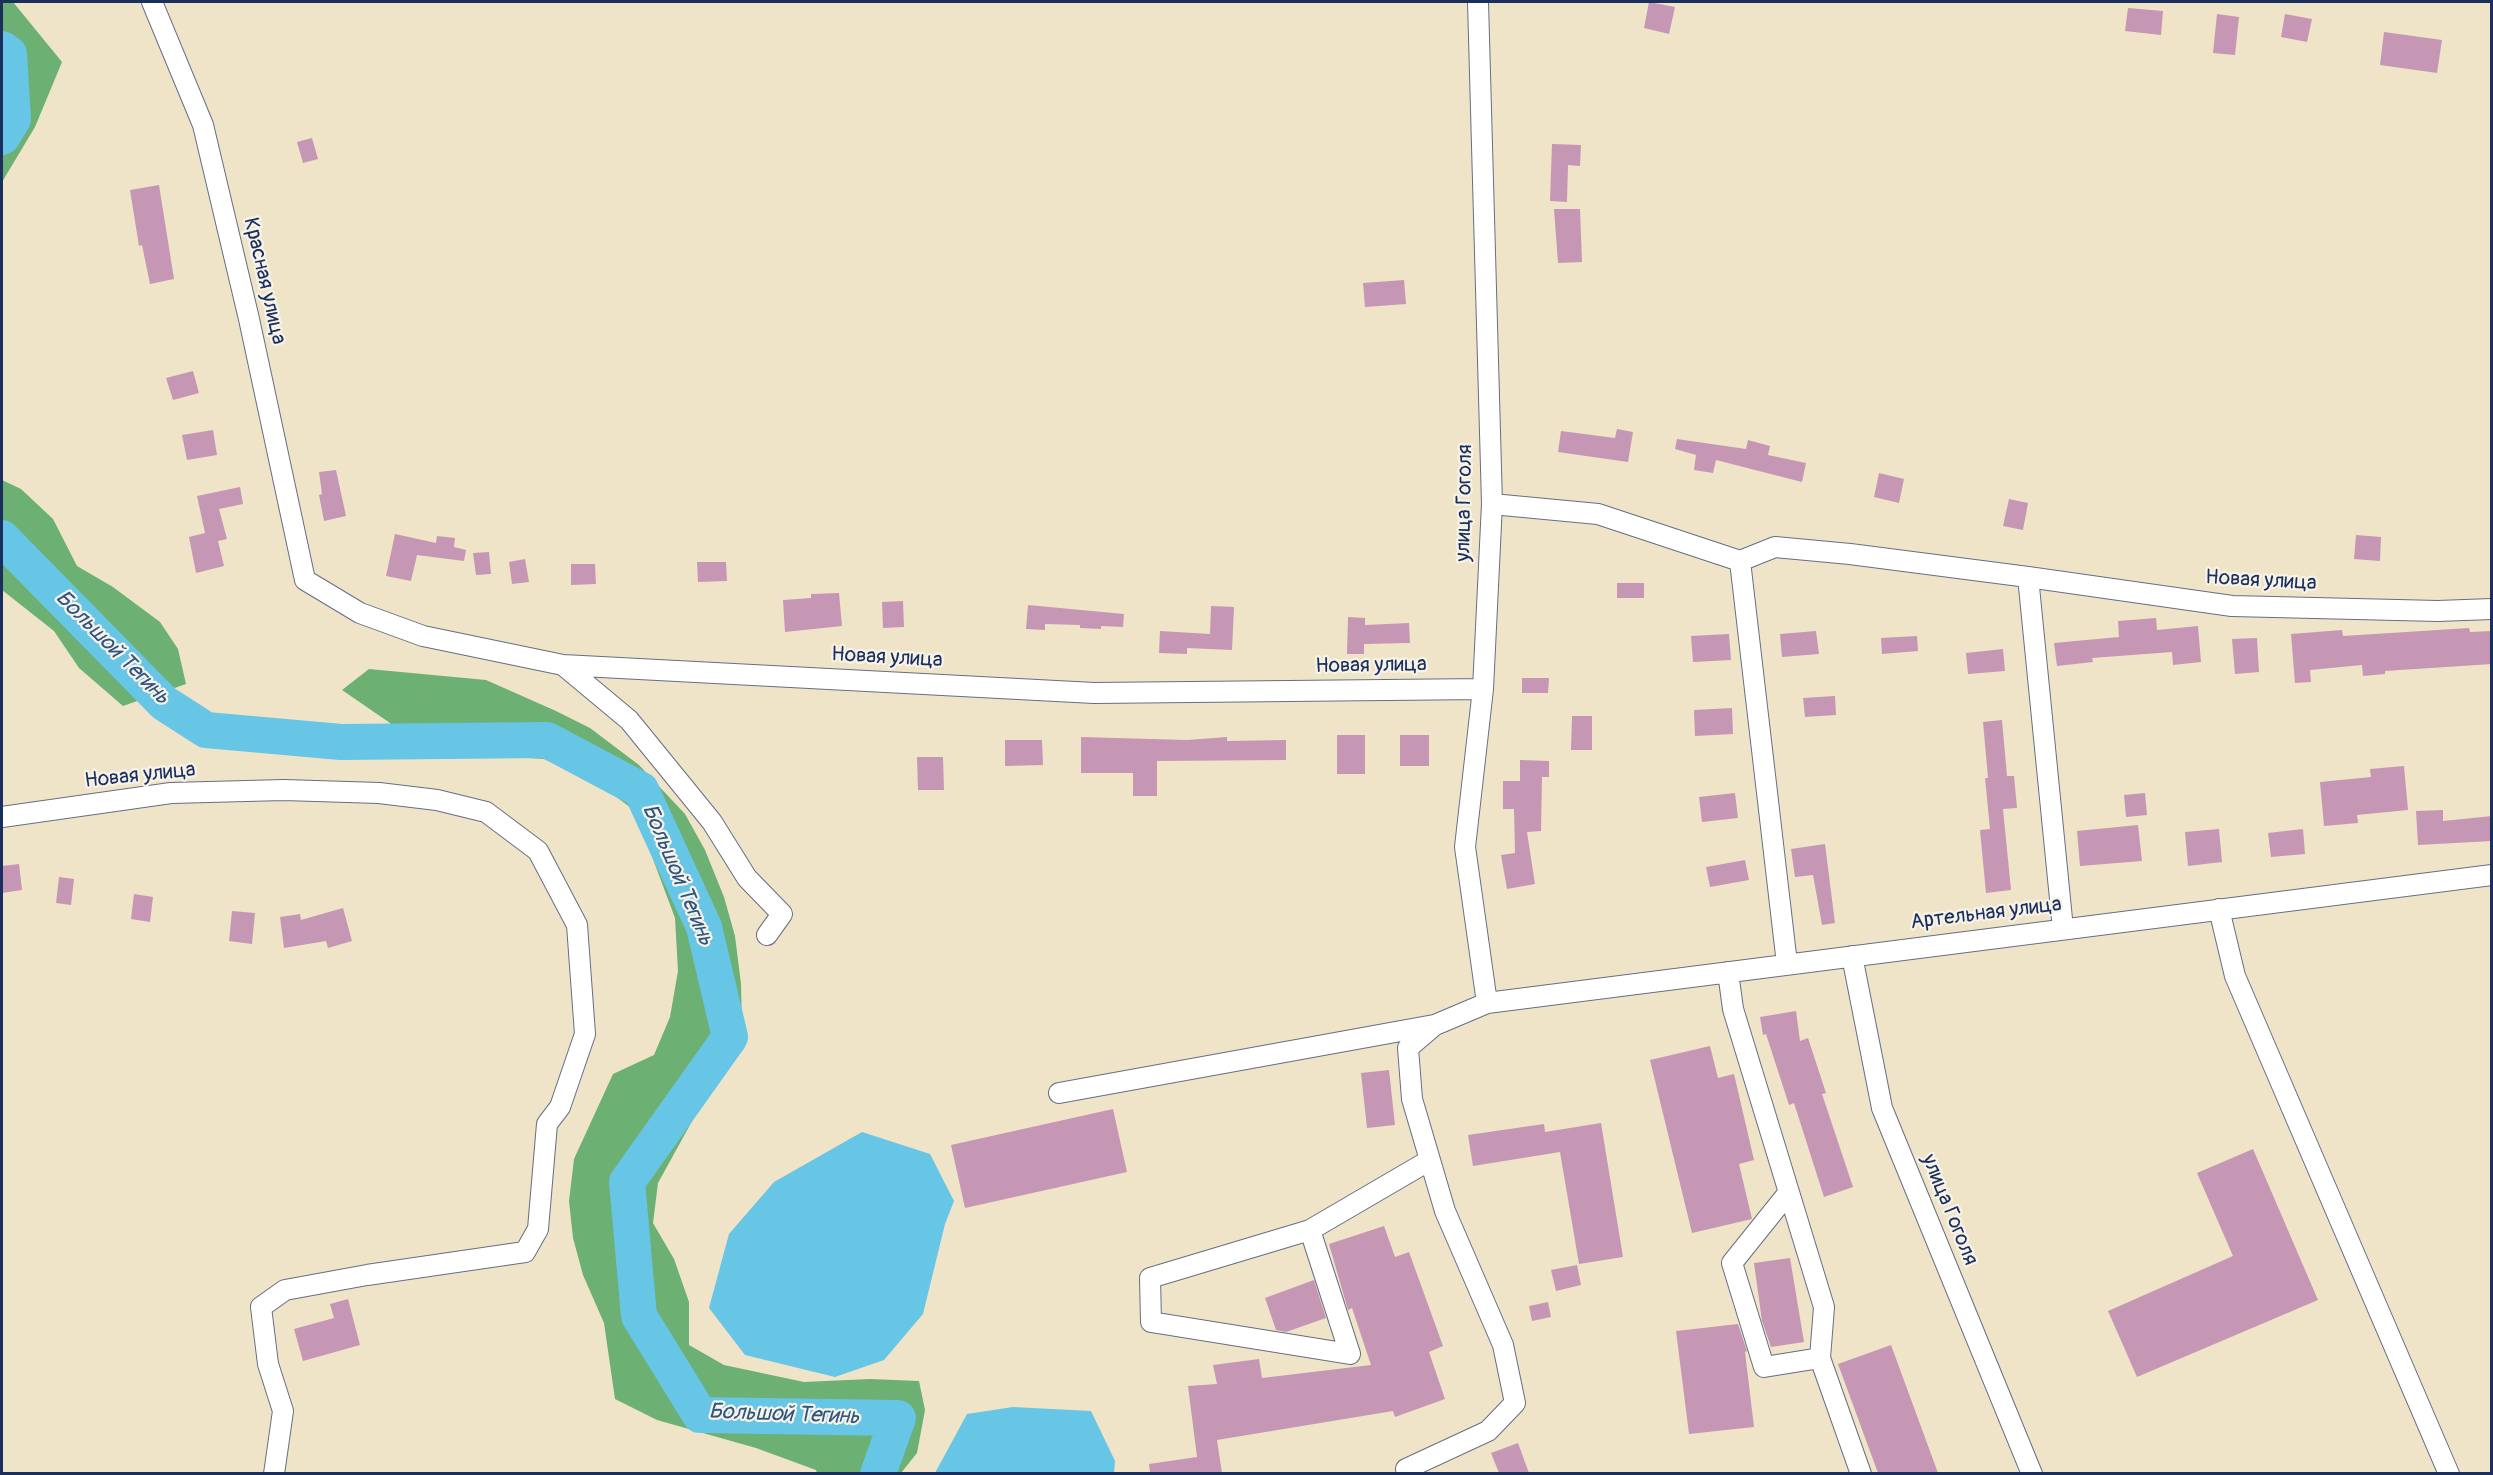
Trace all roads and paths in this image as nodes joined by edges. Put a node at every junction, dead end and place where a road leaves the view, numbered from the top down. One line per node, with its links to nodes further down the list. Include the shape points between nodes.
1 (152, 2): 6 (street, Красная улица, via 203,125)
2 (1478, 2): 3 (street, улица Гоголя)
3 (1492, 504): 4 (street, via 1598,514); 9 (street, улица Гоголя)
4 (1740, 561): 5 (street, Новая улица, via 1775,547); 16 (street)
5 (2028, 577): 7 (street, Новая улица, via 2232,606); 13 (street)
6 (305, 580): 8 (street, Новая улица, via 360,613 423,636)
7 (2492, 609)
8 (563, 665): 9 (street, Новая улица, via 1094,693); 14 (street, via 629,720 712,822 747,878 782,914)
9 (1483, 689): 18 (street, улица Гоголя, via 1465,847)
10 (2, 817): 26 (street, Новая улица, via 171,793 284,790 379,793 437,800 486,812 538,851 577,925 585,1034 560,1107 547,1124 538,1229 525,1252 285,1290 261,1307 268,1364 283,1411)
11 (2492, 875): 12 (street, Артельная улица)
12 (2219, 909): 13 (street, Артельная улица); 29 (street, via 2235,976)
13 (2063, 929): 15 (street, Артельная улица)
14 (767, 935)
15 (1852, 956): 16 (street, Артельная улица); 28 (street, улица Гоголя, via 1882,1108)
16 (1787, 964): 17 (street, Артельная улица)
17 (1728, 972): 18 (street, Артельная улица); 22 (street, via 1733,1009)
18 (1487, 1003): 19 (street, Артельная улица)
19 (1435, 1025): 20 (street); 21 (street, via 1408,1048 1412,1099)
20 (1059, 1093)
21 (1430, 1160): 23 (street); 25 (street, via 1446,1211 1503,1344 1515,1403 1488,1431)
22 (1789, 1192): 24 (street, via 1824,1306); 24 (street, via 1732,1263 1764,1367)
23 (1310, 1230): 23 (street, via 1150,1278 1150,1322 1350,1354)
24 (1820, 1358): 27 (street)
25 (1406, 1469)
26 (274, 1473)
27 (1861, 1473)
28 (2032, 1473)
29 (2449, 1473)

